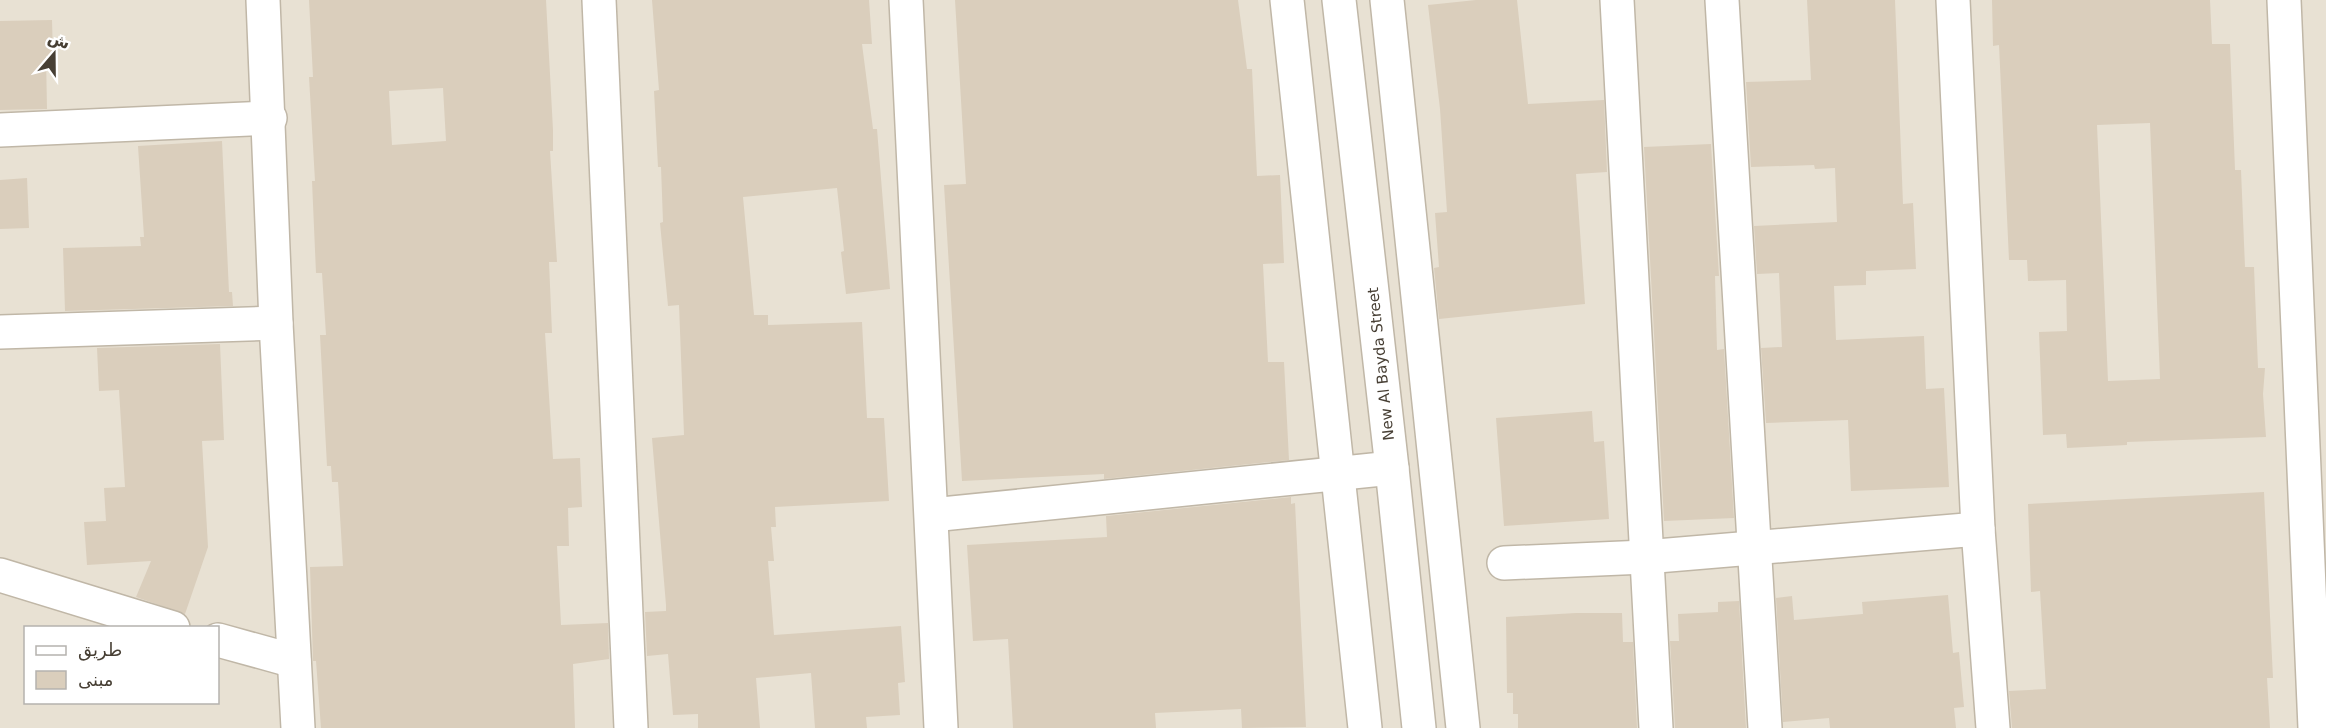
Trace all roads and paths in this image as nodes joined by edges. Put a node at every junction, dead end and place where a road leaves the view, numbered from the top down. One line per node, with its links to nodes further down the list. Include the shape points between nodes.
1 (263, 0): 11 (street)
2 (599, 0): 28 (street)
3 (906, 0): 18 (street)
4 (1287, 0): 17 (street)
5 (1339, 0): 16 (street, New Al Bayda Street)
6 (1387, 0): 32 (street)
7 (1617, 0): 21 (street)
8 (1722, 0): 20 (street)
9 (1953, 0): 19 (street)
10 (2284, 0): 15 (street)
11 (270, 118): 12 (street); 13 (street)
12 (0, 130)
13 (276, 323): 14 (street); 26 (street)
14 (0, 332)
15 (2314, 411): 36 (street)
16 (1392, 468): 17 (street); 31 (street, New Al Bayda Street)
17 (1337, 473): 18 (street); 30 (street)
18 (932, 515): 29 (street)
19 (1978, 529): 20 (street); 35 (street)
20 (1756, 549): 21 (street); 34 (street)
21 (1645, 557): 22 (street); 33 (street)
22 (1504, 563)
23 (0, 575): 24 (street)
24 (170, 626)
25 (219, 640): 26 (street)
26 (294, 661): 27 (street)
27 (297, 728)
28 (631, 728)
29 (941, 728)
30 (1365, 728)
31 (1419, 728)
32 (1463, 728)
33 (1656, 728)
34 (1766, 728)
35 (1993, 728)
36 (2315, 728)

